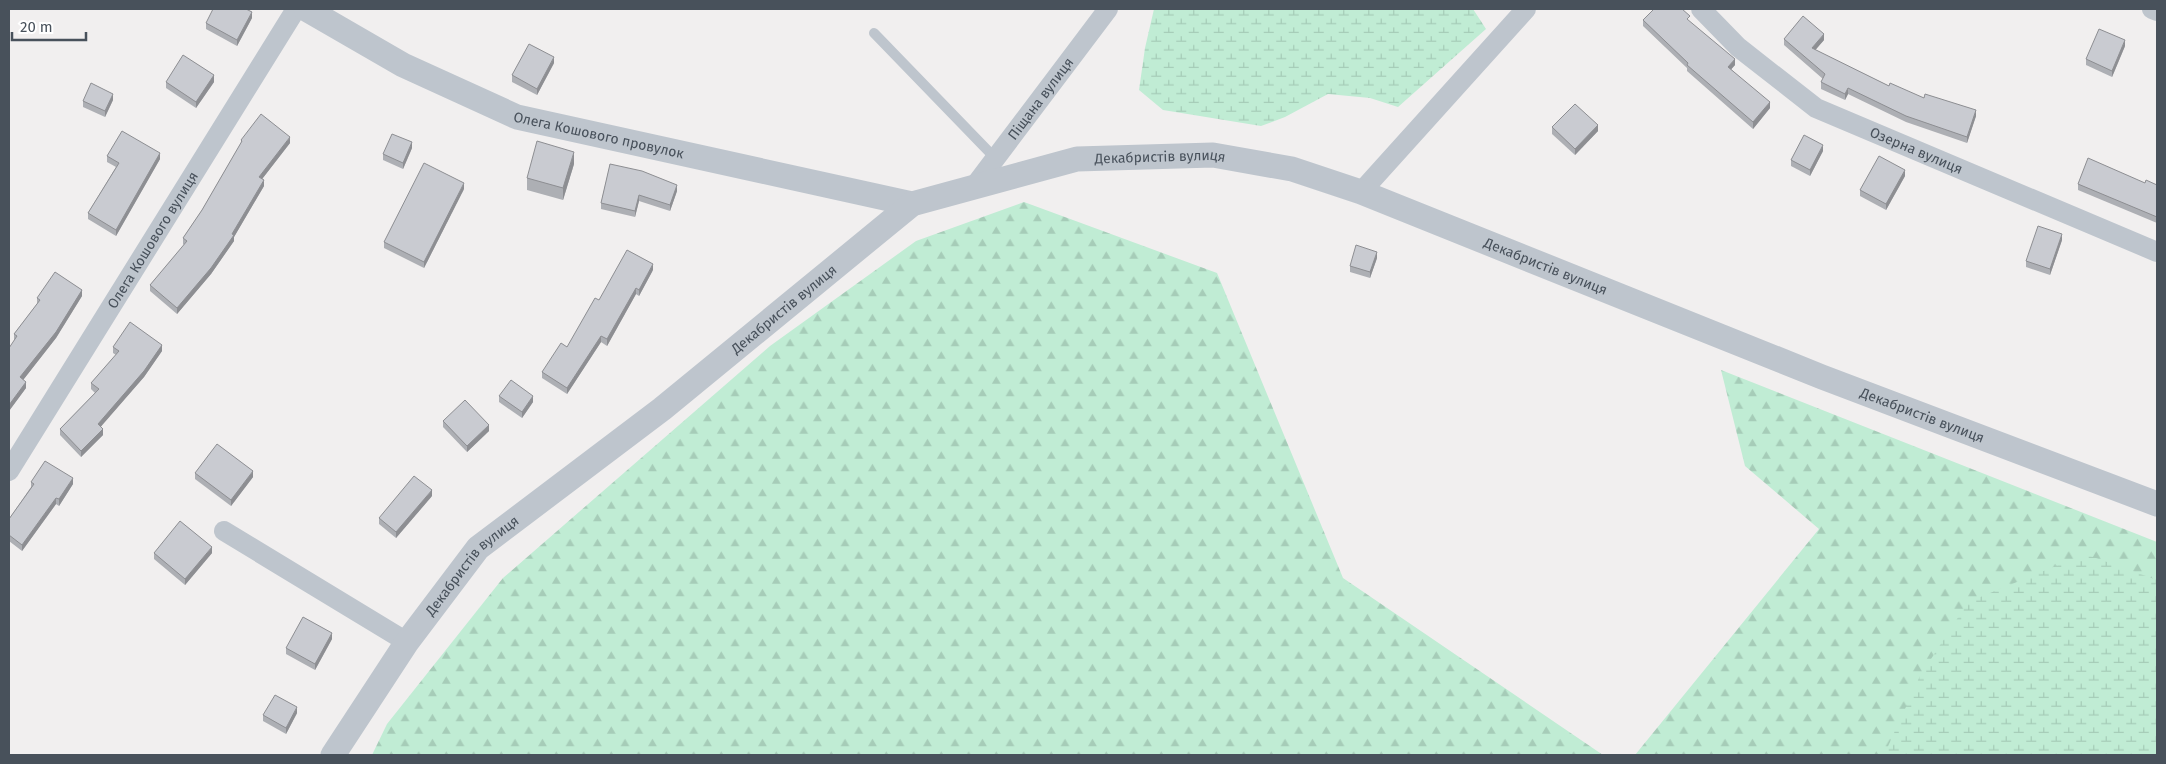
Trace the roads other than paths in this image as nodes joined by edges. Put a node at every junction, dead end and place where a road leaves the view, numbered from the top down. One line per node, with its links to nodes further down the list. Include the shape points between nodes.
1 (296, 9): 14 (street, Олега Кошового вулиця)
2 (306, 9): 12 (street, Олега Кошового провулок, via 403,65 518,117)
3 (1108, 9): 9 (street, Піщана вулиця)
4 (1526, 9): 11 (street)
5 (1701, 9): 13 (street, Озерна вулиця, via 1738,47 1816,108)
6 (2152, 9): 7 (street)
7 (2157, 11)
8 (874, 33): 9 (lane)
9 (996, 158): 10 (street, Піщана вулиця)
10 (973, 188): 11 (street, Декабристів вулиця, via 1076,159 1214,154 1292,169); 12 (street, Декабристів вулиця)
11 (1361, 192): 15 (street, Декабристів вулиця, via 1822,377)
12 (912, 204): 17 (street, Декабристів вулиця, via 662,409 478,548)
13 (2157, 252)
14 (9, 471)
15 (2157, 504)
16 (224, 531): 17 (street)
17 (407, 642): 18 (street, Декабристів вулиця)
18 (333, 755)

